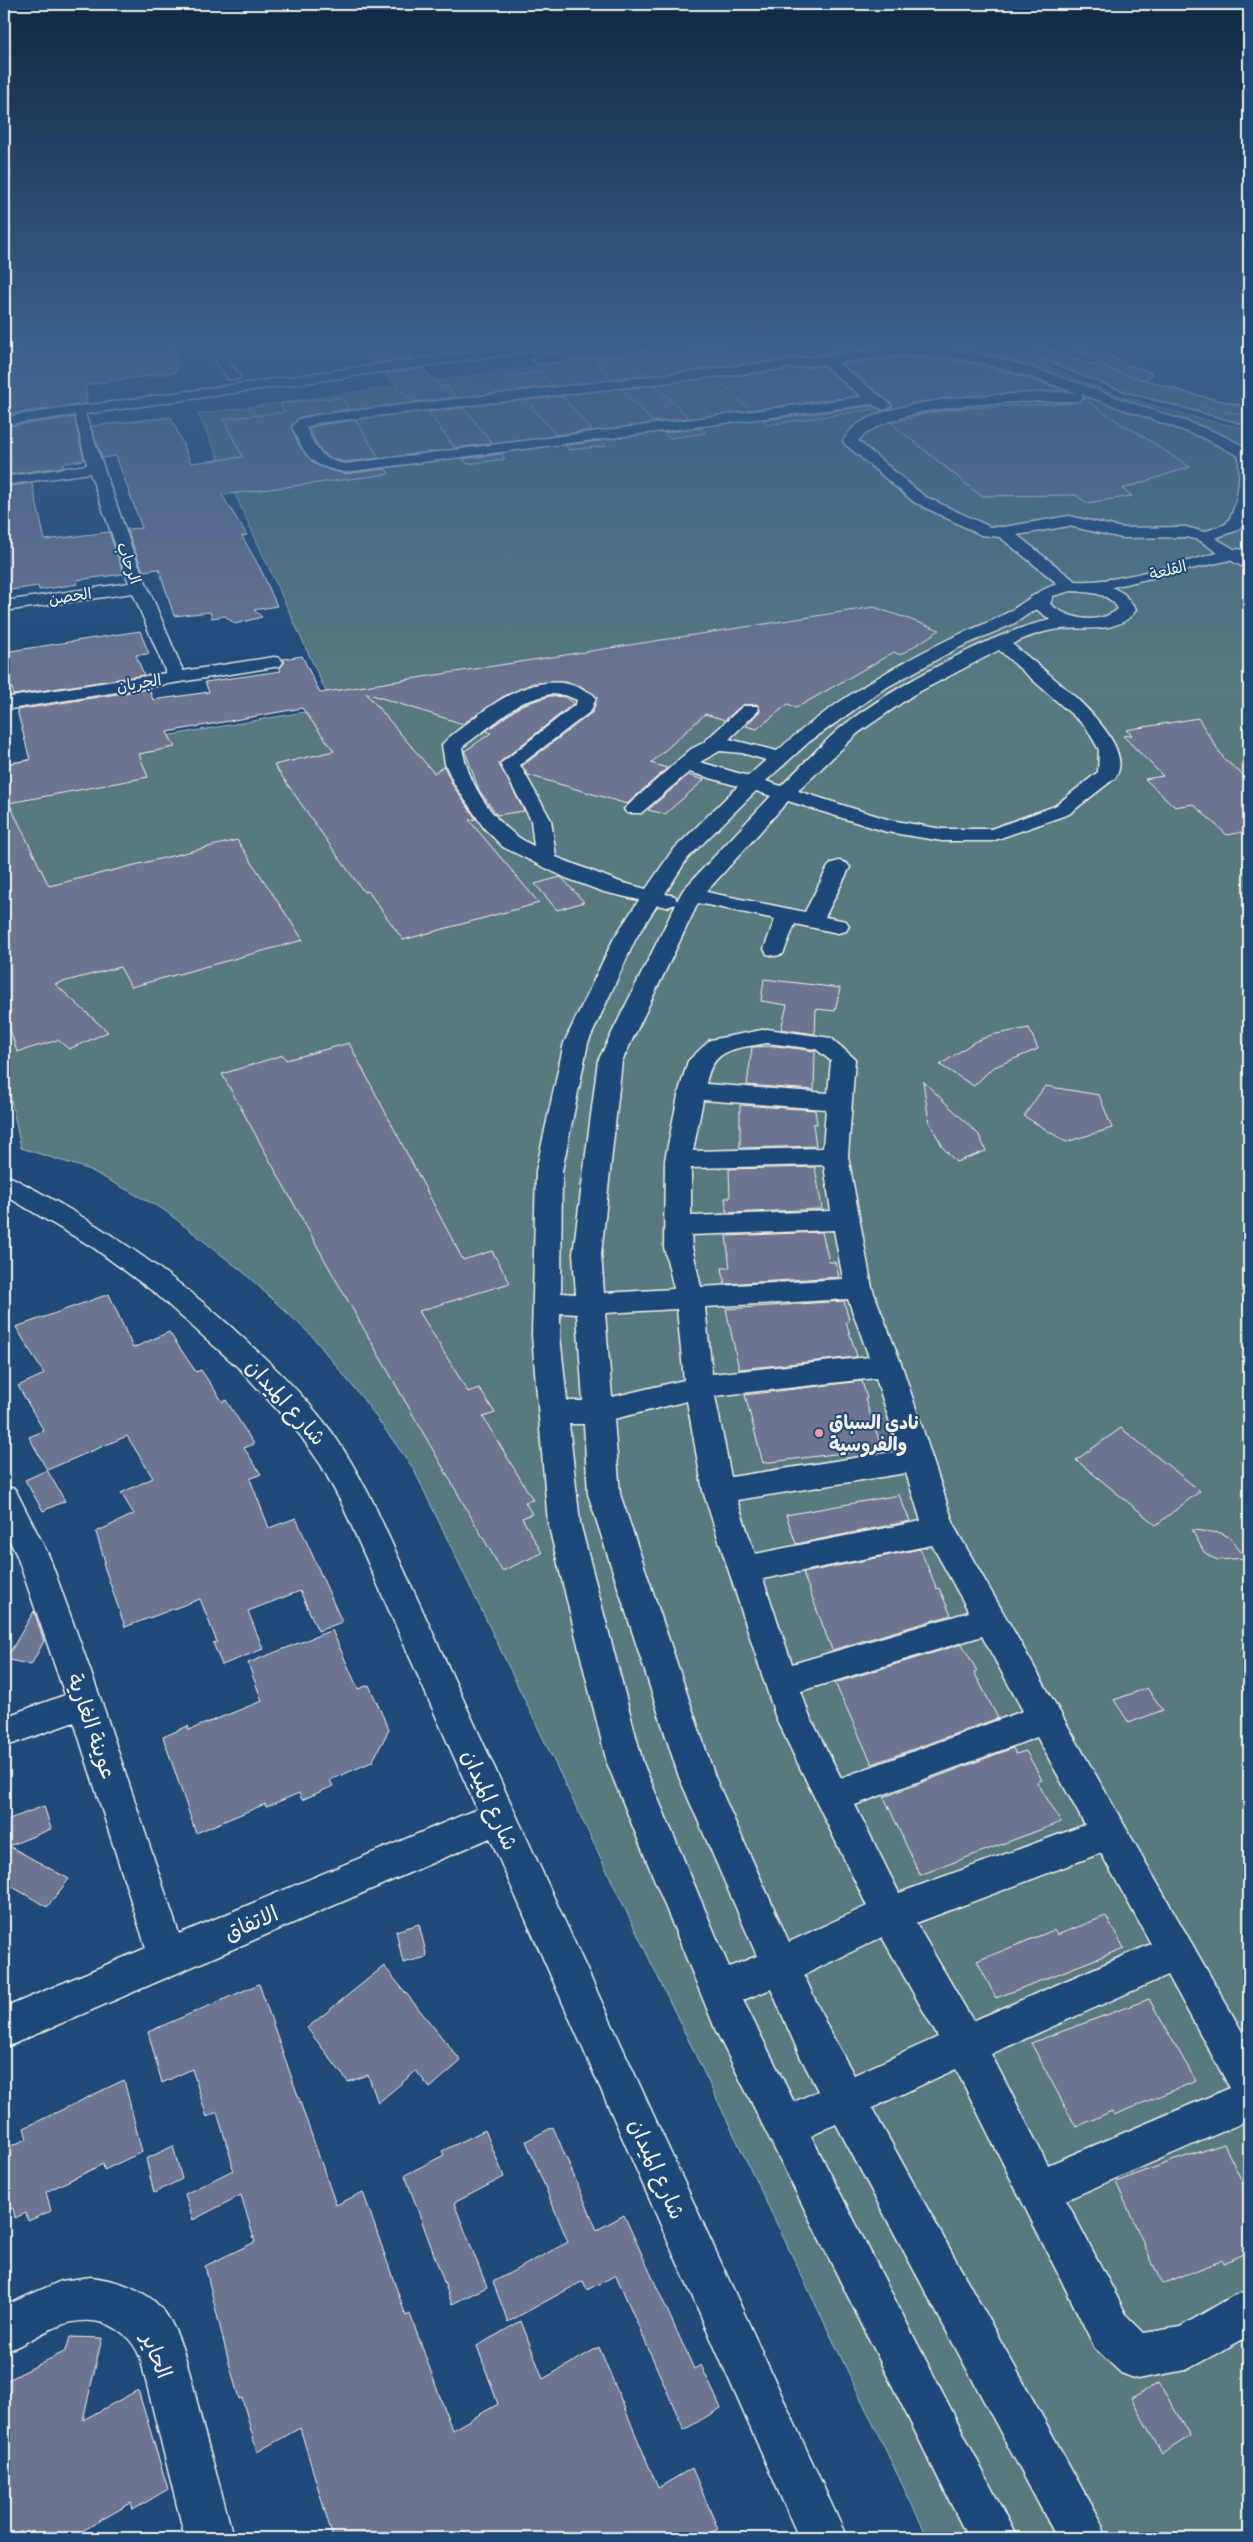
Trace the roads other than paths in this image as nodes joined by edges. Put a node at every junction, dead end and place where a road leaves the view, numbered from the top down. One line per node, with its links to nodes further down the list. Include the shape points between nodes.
1 (93, 462): 6 (street, الرحاب)
2 (320, 462): 3 (street, via 345,468)
3 (395, 462)
4 (875, 462): 8 (street, via 919,499)
5 (1247, 462): 10 (street, via 1235,526)
6 (95, 468): 7 (street); 14 (street, الرحاب)
7 (4, 481)
8 (987, 532): 9 (street); 13 (street)
9 (1004, 532): 10 (street, via 1070,521 1122,533 1179,532); 15 (street)
10 (1206, 537): 11 (street)
11 (1230, 555): 12 (street, القلعة); 15 (street, القلعة, via 1144,576)
12 (1249, 561): 16 (street, القلعة, via 1173,582)
13 (1037, 585): 15 (street, القلعة); 18 (street, via 1041,605 1048,612); 25 (street, القلعة, via 1009,620 950,645 876,686 802,738)
14 (137, 586): 17 (street, الحصن); 21 (street, الرحاب)
15 (1079, 586): 16 (street, via 1103,590)
16 (1125, 602): 18 (street, via 1126,610 1110,621)
17 (4, 606)
18 (1077, 622): 19 (street, via 1049,625)
19 (1001, 643): 28 (street, via 907,691 851,729); 28 (street, via 1093,724 1110,750 1108,774 1062,810 992,835 942,835 887,826)
20 (274, 662): 21 (street, الجريان)
21 (177, 677): 22 (street, الجريان)
22 (4, 704)
23 (750, 710): 24 (street)
24 (711, 745): 25 (street, via 736,746); 26 (street, via 697,751)
25 (780, 758): 27 (street, القلعة)
26 (688, 762): 27 (street, via 717,775); 29 (street)
27 (752, 783): 28 (street); 32 (street, القلعة, via 680,855)
28 (784, 794): 33 (street)
29 (634, 809)
30 (546, 858): 30 (street, via 541,820 510,764 584,707 587,698 575,690 530,691 505,703 452,745 455,764 465,785 491,824 510,843); 32 (street, via 574,873)
31 (839, 867): 35 (street)
32 (651, 897): 33 (street); 47 (street, القلعة, via 625,938 576,1044 549,1171)
33 (689, 900): 34 (street); 48 (street, via 610,1060 587,1254)
34 (787, 915): 35 (street); 37 (street)
35 (812, 920): 36 (street)
36 (838, 926)
37 (775, 949)
38 (691, 1091): 39 (street); 39 (street, via 697,1066 718,1045 767,1036 823,1043 843,1059); 41 (street)
39 (840, 1102): 40 (street)
40 (835, 1156): 41 (street); 43 (street)
41 (678, 1160): 44 (street)
42 (4, 1184): 64 (street, شارع الميدان, via 70,1218 163,1283 216,1327 303,1416 329,1451 356,1500)
43 (846, 1220): 44 (street); 45 (street)
44 (678, 1226): 46 (street, via 678,1247)
45 (858, 1288): 46 (street); 49 (street)
46 (690, 1300): 48 (street); 50 (street)
47 (547, 1303): 48 (street); 51 (street, القلعة, via 546,1336)
48 (591, 1304): 52 (street)
49 (887, 1366): 50 (street); 53 (street)
50 (699, 1387): 52 (street); 54 (street)
51 (553, 1412): 52 (street); 70 (street, القلعة, via 564,1523 625,1763)
52 (598, 1412): 69 (street, via 604,1494 690,1758)
53 (916, 1460): 54 (street); 56 (street)
54 (718, 1491): 57 (street)
55 (4, 1498): 60 (street, عوينة الغارية, via 33,1556)
56 (940, 1530): 57 (street); 58 (street)
57 (743, 1570): 59 (street)
58 (991, 1618): 59 (street); 61 (street)
59 (782, 1682): 63 (street, via 793,1718)
60 (85, 1703): 62 (street); 68 (street, عوينة الغارية)
61 (1046, 1718): 63 (street); 65 (street)
62 (4, 1732)
63 (833, 1797): 66 (street)
64 (498, 1817): 68 (street, الاتفاق); 81 (street, شارع الميدان)
65 (1110, 1832): 66 (street); 67 (street)
66 (890, 1914): 69 (street); 72 (street)
67 (1176, 1952): 72 (street); 73 (street)
68 (168, 1958): 71 (street, الاتفاق)
69 (780, 1966): 70 (street); 74 (street, via 814,2042)
70 (719, 1990): 76 (street, القلعة)
71 (4, 2028)
72 (964, 2045): 74 (street); 77 (street)
73 (1249, 2084)
74 (846, 2099): 76 (street); 83 (street)
75 (1249, 2100): 77 (street)
76 (784, 2127): 82 (street, القلعة)
77 (1039, 2190): 78 (street, via 1111,2332 1137,2357 1186,2348)
78 (1249, 2312)
79 (4, 2330): 80 (street, الحاير, via 67,2300 89,2297 111,2301 133,2312 151,2331 162,2355)
80 (209, 2538)
81 (823, 2538)
82 (993, 2538)
83 (1083, 2538)

